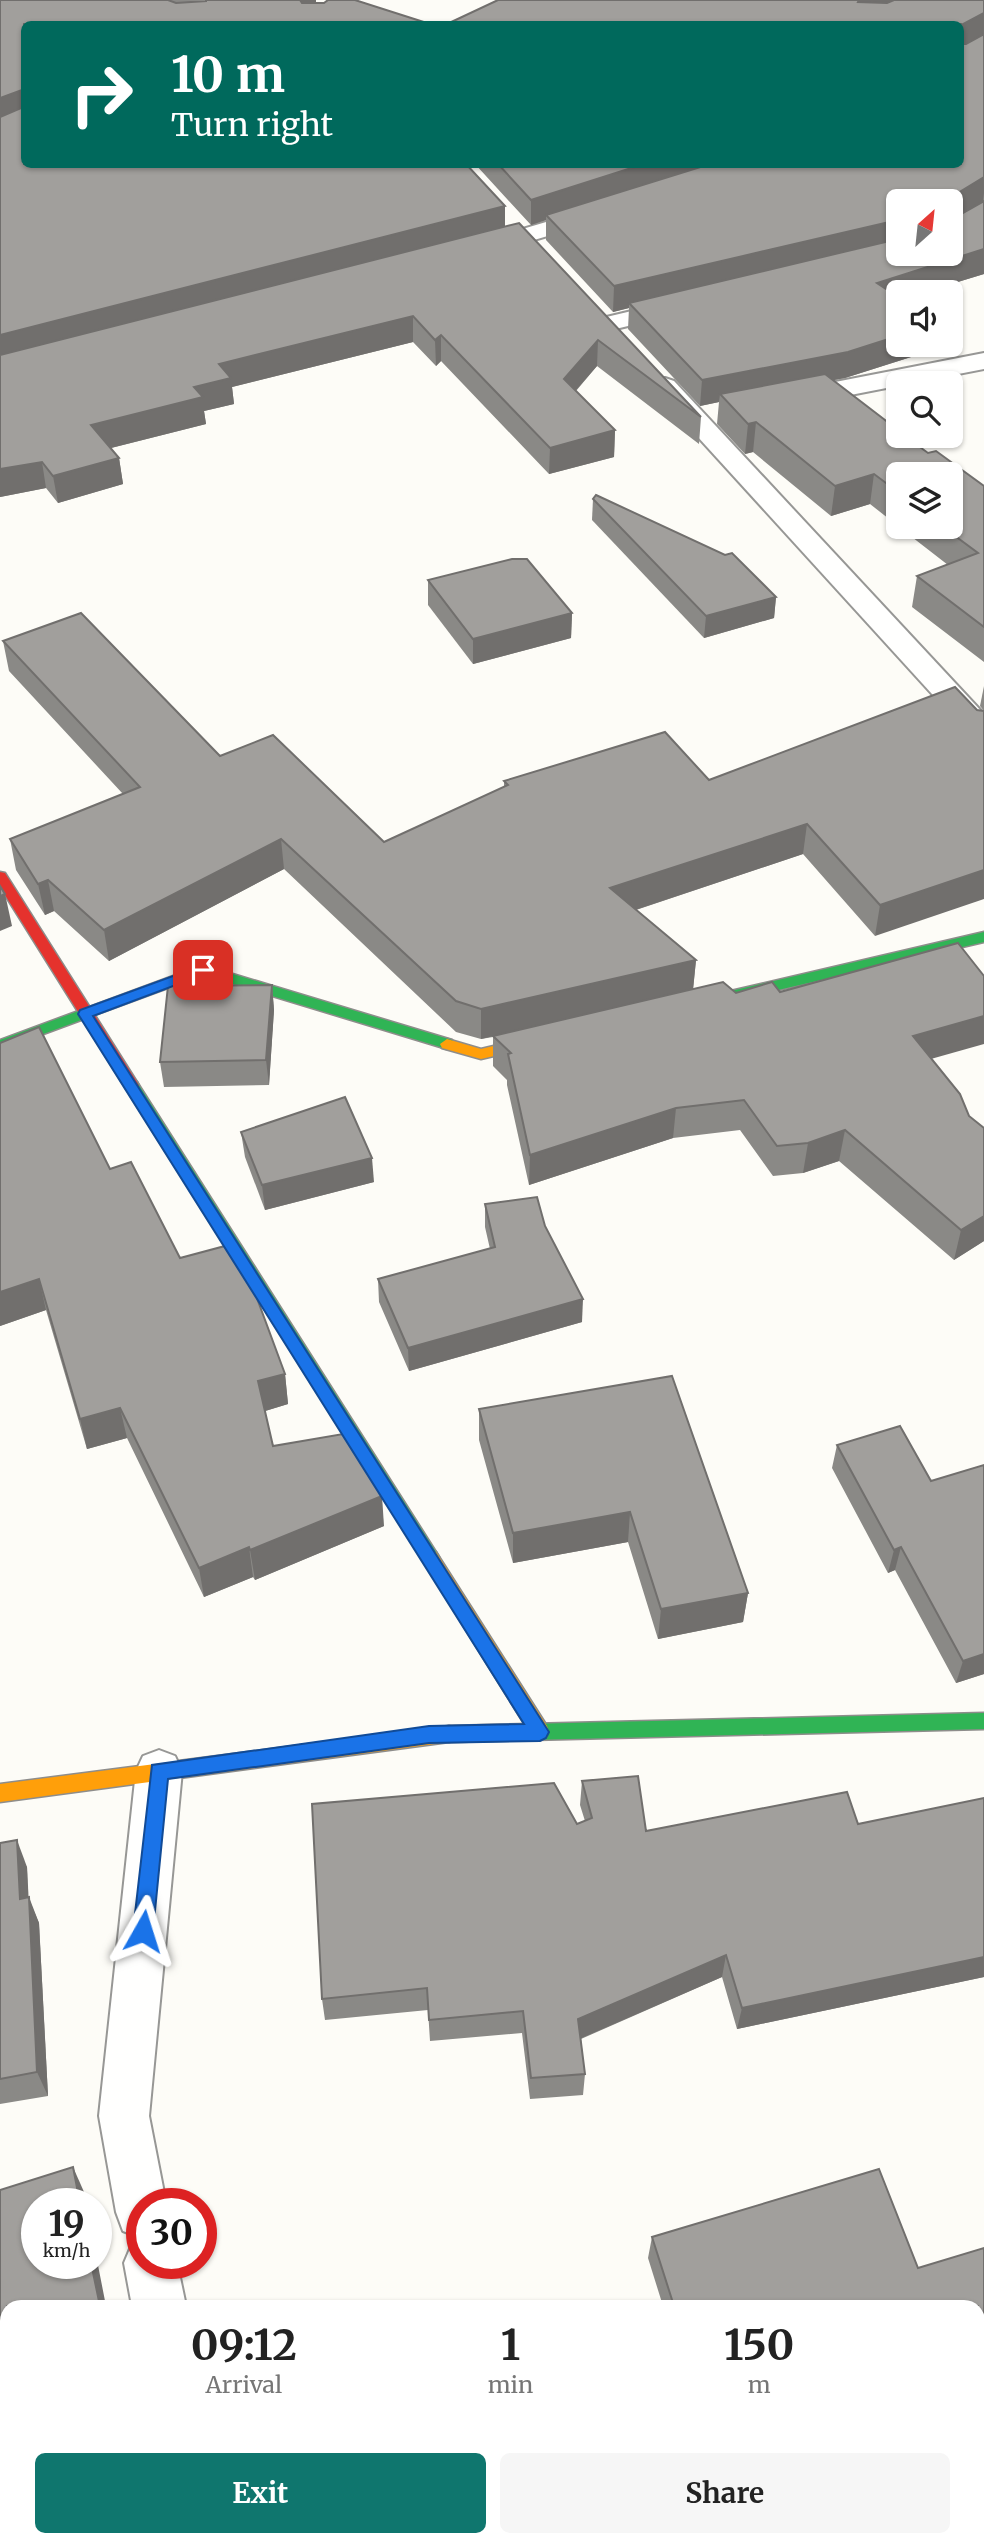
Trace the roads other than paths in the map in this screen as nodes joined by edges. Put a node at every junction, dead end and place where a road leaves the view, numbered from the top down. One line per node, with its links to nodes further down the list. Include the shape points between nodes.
1 (616, 208): 2 (street)
2 (518, 227): 3 (street); 4 (street)
3 (459, 254)
4 (545, 256)
5 (700, 302): 6 (street, via 616,333)
6 (589, 304)
7 (984, 361): 9 (street)
8 (651, 371): 11 (street)
9 (773, 402)
10 (720, 413): 11 (street)
11 (694, 418): 12 (street)
12 (984, 732)
13 (0, 876): 16 (street)
14 (984, 937): 15 (street)
15 (712, 1000)
16 (85, 1014): 17 (street, via 203,970 481,1054); 18 (street); 20 (street)
17 (563, 1035)
18 (0, 1045)
19 (984, 1721): 20 (street)
20 (540, 1732): 21 (street, via 429,1735)
21 (159, 1771): 22 (street); 23 (street, via 124,2116)
22 (0, 1793)
23 (138, 2188)
24 (154, 2279): 25 (street)
25 (158, 2300)

